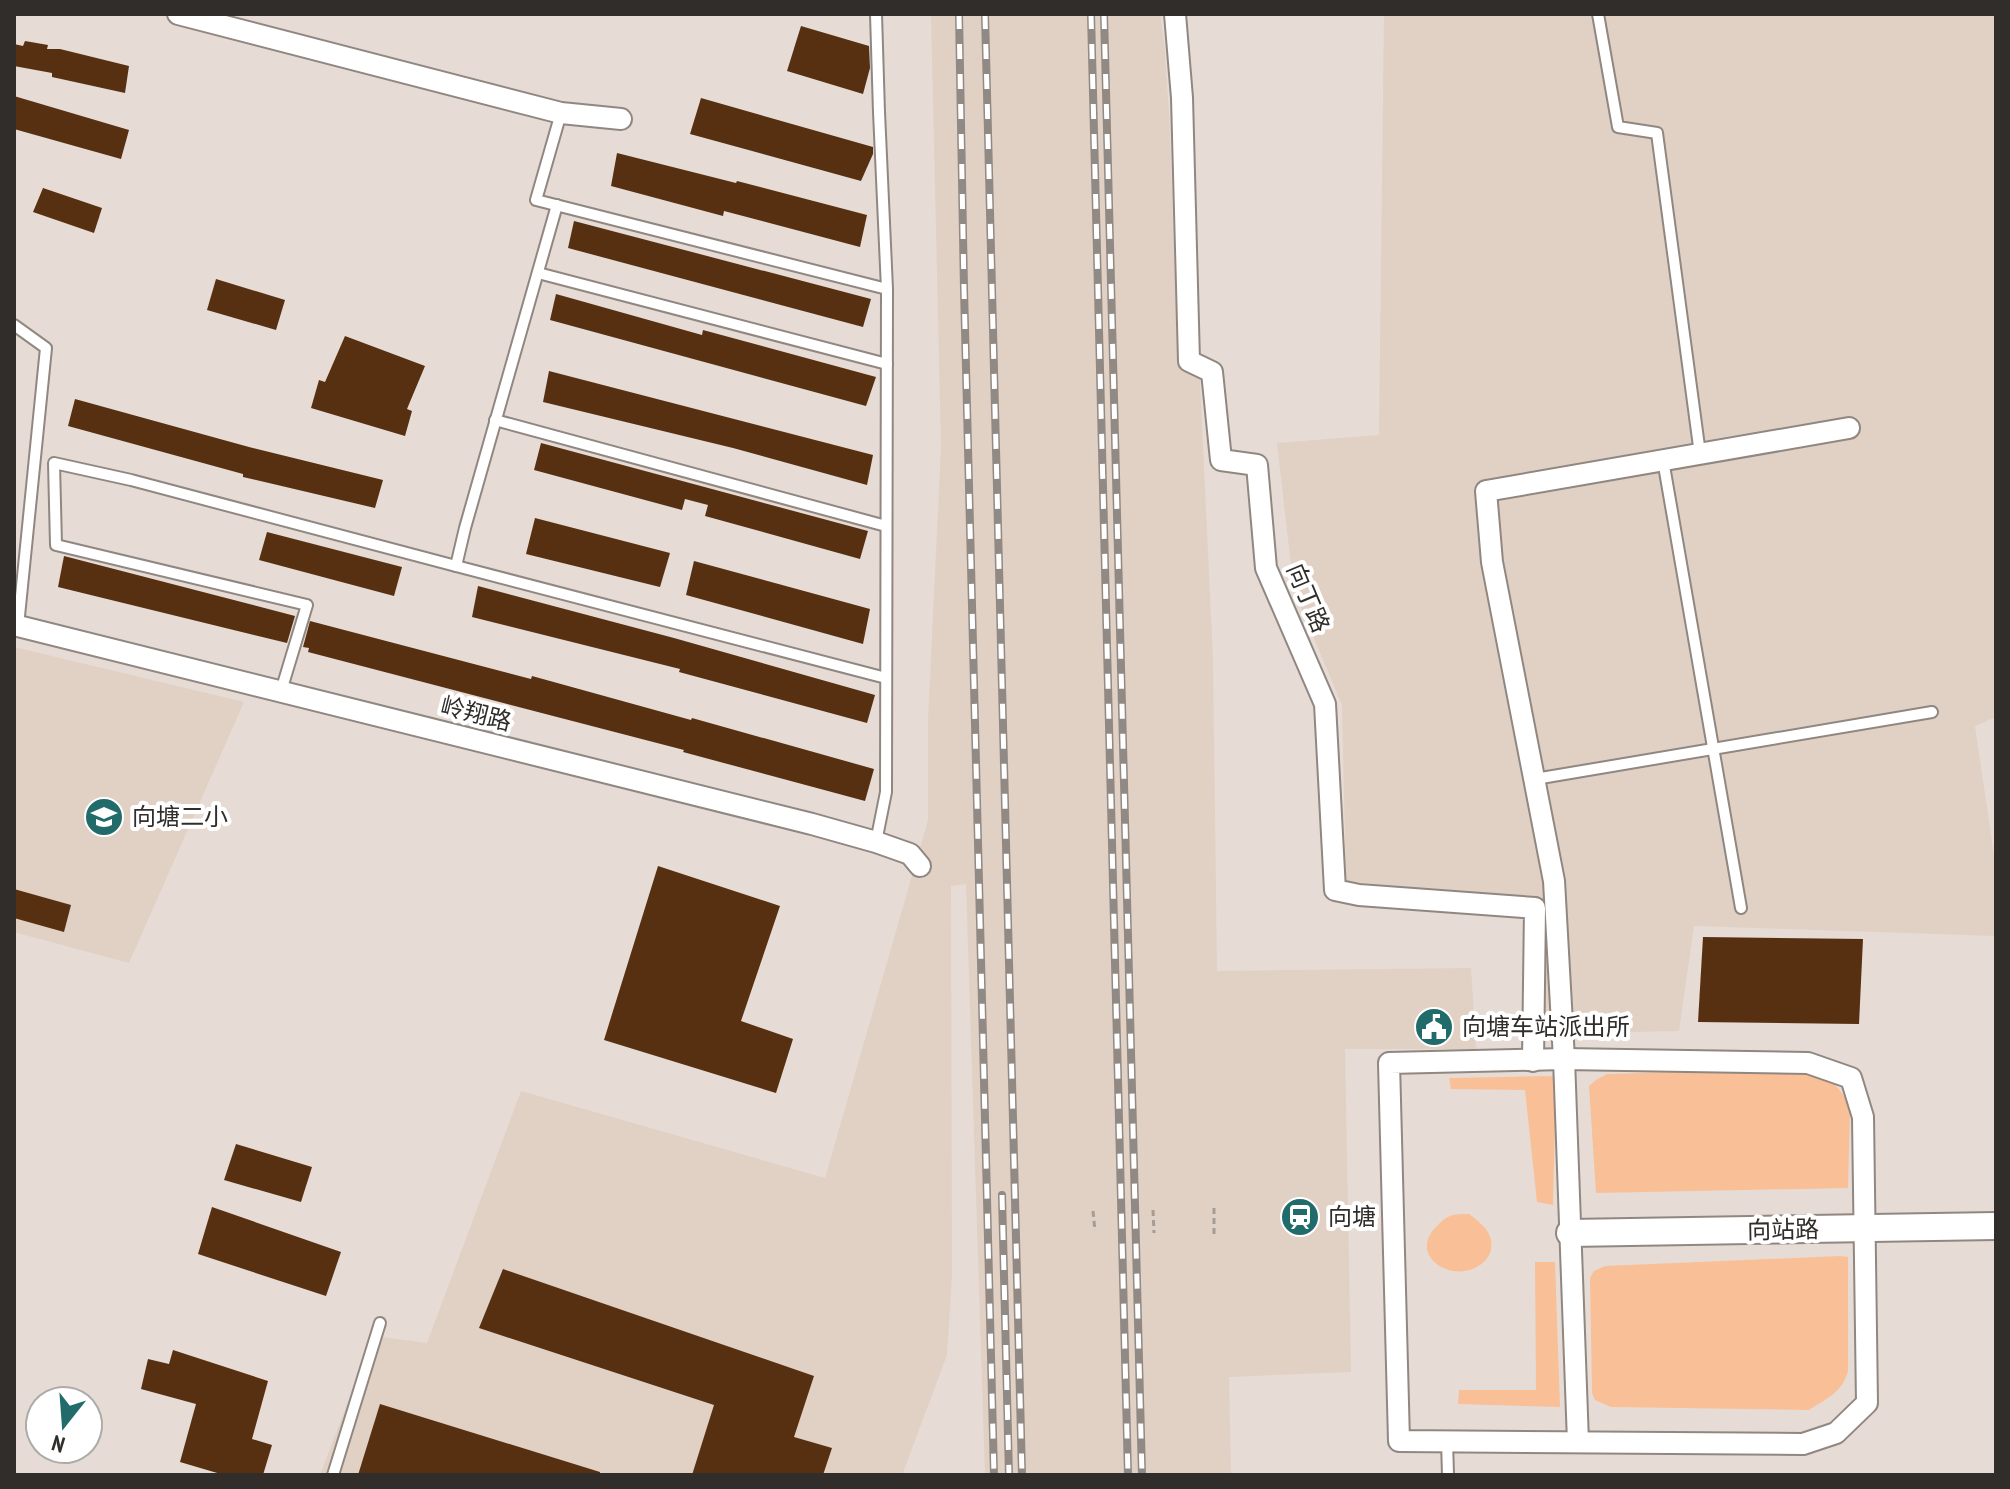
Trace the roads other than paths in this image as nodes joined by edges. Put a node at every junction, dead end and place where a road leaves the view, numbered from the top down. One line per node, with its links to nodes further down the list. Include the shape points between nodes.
1 (178, 14): 5 (street)
2 (876, 14): 9 (lane)
3 (1175, 14): 28 (street, 向丁路, via 1189,361 1212,372 1221,460 1257,465 1266,568 1325,704 1335,890 1535,908)
4 (1598, 14): 14 (lane, via 1618,127 1657,133)
5 (561, 113): 6 (street); 7 (lane, via 536,200)
6 (621, 119)
7 (557, 205): 8 (lane); 9 (lane)
8 (538, 273): 11 (lane); 12 (lane)
9 (887, 289): 11 (lane)
10 (14, 325): 18 (lane, via 46,348)
11 (887, 364): 16 (lane)
12 (495, 420): 16 (lane); 17 (lane)
13 (1849, 428): 14 (street)
14 (1700, 454): 15 (street)
15 (1663, 460): 22 (lane); 23 (street, via 1486,491 1492,562)
16 (886, 526): 19 (lane)
17 (456, 566): 19 (lane); 20 (lane, via 54,463 56,545 307,605)
18 (16, 625): 20 (street, 岭翔路)
19 (886, 678): 24 (lane, via 886,792)
20 (281, 691): 24 (street, 岭翔路)
21 (1932, 712): 22 (lane)
22 (1714, 749): 23 (lane); 26 (lane)
23 (1535, 779): 27 (street, via 1554,881)
24 (876, 842): 25 (street, 岭翔路, via 910,854)
25 (920, 866)
26 (1741, 908)
27 (1564, 1059): 28 (street); 30 (street, via 1808,1063 1851,1078 1863,1117); 31 (street)
28 (1533, 1061): 33 (street, via 1389,1063 1399,1441)
29 (1996, 1226): 30 (street, 向站路)
30 (1864, 1228): 31 (street, 向站路); 34 (street, via 1867,1403 1836,1433 1803,1444)
31 (1570, 1233): 34 (street)
32 (380, 1323): 35 (lane)
33 (1447, 1441): 34 (street); 36 (lane)
34 (1578, 1442)
35 (333, 1475)
36 (1448, 1475)

